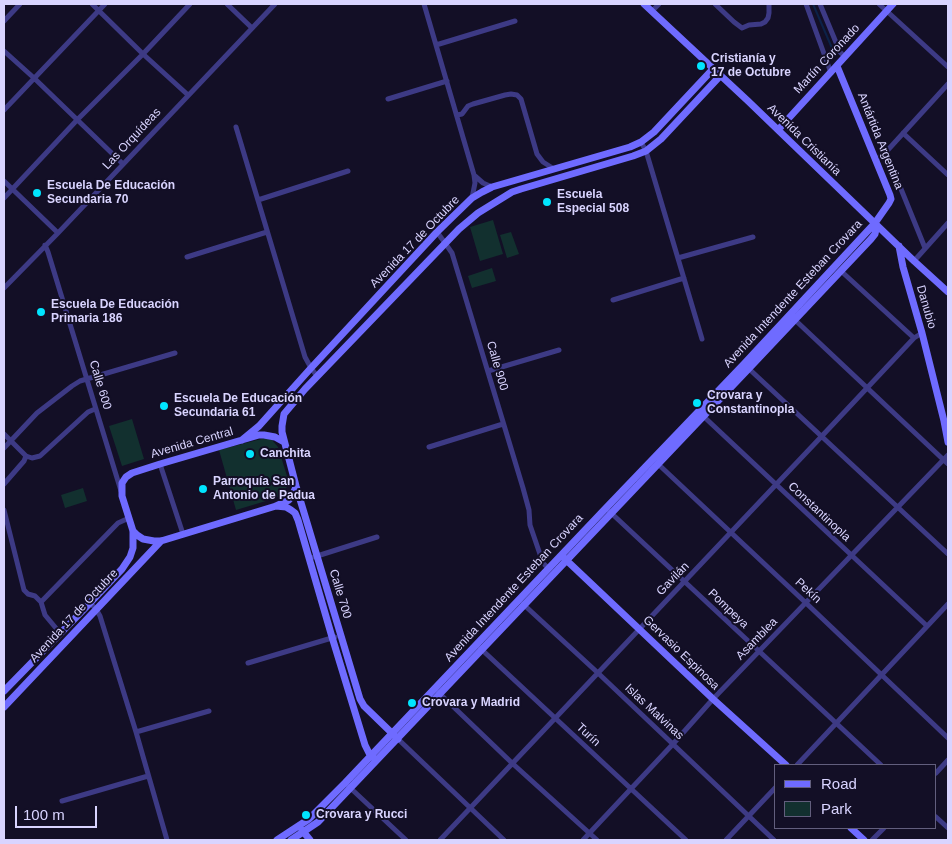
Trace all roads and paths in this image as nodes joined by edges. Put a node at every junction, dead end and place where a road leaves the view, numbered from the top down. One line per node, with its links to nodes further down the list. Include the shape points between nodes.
1 (20, 4): 20 (street)
2 (92, 4): 16 (street)
3 (105, 4): 16 (street)
4 (190, 4): 24 (street)
5 (227, 4): 21 (street)
6 (275, 4): 21 (street, Las Orquídeas)
7 (424, 4): 22 (street)
8 (644, 4): 17 (main road, Avenida Cristianía)
9 (659, 4): 17 (street)
10 (715, 4): 11 (street, via 742,28 765,22)
11 (768, 4)
12 (806, 4): 29 (street)
13 (820, 4): 25 (street)
14 (879, 4): 18 (street)
15 (894, 4): 18 (main road, Martín Coronado)
16 (99, 10): 24 (street); 31 (street)
17 (652, 11): 28 (main road, Avenida Cristianía)
18 (886, 11): 25 (main road, Martín Coronado); 27 (street)
19 (515, 20): 22 (street)
20 (4, 22)
21 (252, 28): 34 (street, Las Orquídeas)
22 (436, 45): 32 (street)
23 (4, 50): 31 (street)
24 (143, 54): 34 (street); 38 (street)
25 (845, 57): 26 (main road, Martín Coronado)
26 (837, 66): 29 (main road, Martín Coronado); 45 (main road, Antártida Argentina)
27 (948, 67)
28 (712, 69): 30 (main road, Avenida Cristianía); 42 (main road, Avenida 17 de Octubre)
29 (831, 72): 40 (main road, Martín Coronado)
30 (720, 76): 40 (main road, Avenida Cristianía); 43 (main road, Avenida 17 de Octubre)
31 (34, 78): 36 (street); 38 (street)
32 (447, 81): 35 (street); 37 (street)
33 (948, 84): 41 (street)
34 (188, 95): 46 (street, Las Orquídeas)
35 (388, 99)
36 (4, 110)
37 (457, 115): 47 (street, via 473,104 516,95 521,99 537,154); 49 (street)
38 (77, 120): 46 (street); 54 (street)
39 (236, 128): 60 (street)
40 (778, 130): 61 (main road, Avenida Cristianía)
41 (903, 133): 44 (street); 50 (street)
42 (641, 142): 43 (street); 47 (main road, Avenida 17 de Octubre)
43 (646, 151): 55 (main road, Avenida 17 de Octubre); 72 (street)
44 (886, 152): 45 (street); 56 (street)
45 (876, 160): 59 (main road, Antártida Argentina)
46 (123, 164): 63 (street, Las Orquídeas)
47 (554, 169): 52 (main road, Avenida 17 de Octubre)
48 (348, 171): 60 (street)
49 (474, 175): 53 (street); 58 (street)
50 (948, 175)
51 (4, 181): 54 (street)
52 (508, 182): 53 (main road, Avenida 17 de Octubre); 55 (street)
53 (492, 187): 58 (main road, Avenida 17 de Octubre)
54 (12, 189): 57 (street); 63 (street)
55 (512, 192): 67 (main road, Avenida 17 de Octubre, via 478,213)
56 (902, 193): 59 (street); 70 (street)
57 (4, 198)
58 (472, 198): 65 (main road, Avenida 17 de Octubre)
59 (891, 199): 61 (main road, Antártida Argentina)
60 (258, 200): 64 (street)
61 (875, 222): 69 (main road, Avenida Cristianía); 75 (main road, Avenida Intendente Esteban Crovara, via 874,234); 80 (main road, Avenida Intendente Esteban Crovara)
62 (948, 223): 70 (street)
63 (58, 232): 68 (street, Las Orquídeas)
64 (267, 232): 71 (street); 87 (street)
65 (437, 232): 67 (street, Calle 900); 87 (main road, Avenida 17 de Octubre)
66 (753, 237): 72 (street)
67 (445, 243): 88 (street, Calle 900, via 452,253); 89 (main road, Avenida 17 de Octubre)
68 (45, 246): 77 (street, Las Orquídeas); 90 (street, Calle 600)
69 (899, 246): 73 (main road, Avenida Cristianía); 74 (main road, Danubio)
70 (926, 248): 73 (street)
71 (187, 257)
72 (678, 258): 76 (street)
73 (913, 260): 74 (main road, via 905,262); 78 (main road, Avenida Cristianía)
74 (903, 267): 81 (main road, Danubio)
75 (841, 271): 80 (main road, Avenida Intendente Esteban Crovara); 82 (street)
76 (684, 278): 79 (street); 83 (street)
77 (4, 288)
78 (948, 292)
79 (613, 300)
80 (792, 317): 86 (main road, Avenida Intendente Esteban Crovara); 91 (street)
81 (922, 333): 82 (street, Gavilán); 94 (main road, Danubio)
82 (914, 338): 91 (street, Gavilán)
83 (702, 339)
84 (559, 350): 88 (street)
85 (175, 353): 90 (street)
86 (747, 366): 93 (main road, Avenida Intendente Esteban Crovara); 97 (street)
87 (310, 368): 89 (street); 98 (main road, Avenida 17 de Octubre, via 259,426)
88 (488, 371): 95 (street, Calle 900)
89 (317, 376): 100 (main road, Avenida 17 de Octubre, via 284,414)
90 (86, 379): 92 (street, Calle 600); 99 (street, via 43,407)
91 (867, 388): 97 (street, Gavilán); 106 (street)
92 (95, 409): 105 (street, via 40,456); 110 (street, Calle 600)
93 (701, 414): 107 (main road, Avenida Intendente Esteban Crovara); 113 (street, Constantinopla)
94 (946, 420): 101 (main road, Danubio)
95 (503, 424): 103 (street); 130 (street, Calle 900, via 529,510 530,525 543,563)
96 (4, 434): 99 (street)
97 (821, 437): 113 (street, Gavilán); 117 (street)
98 (242, 440): 100 (main road, Avenida Central, via 264,434); 108 (main road, Avenida Central)
99 (10, 441): 102 (street); 105 (street)
100 (284, 442): 114 (main road, Calle 700)
101 (948, 442)
102 (4, 448)
103 (429, 448)
104 (948, 455): 106 (street, Asamblea)
105 (26, 456): 112 (street)
106 (943, 460): 109 (street); 117 (street, Asamblea)
107 (655, 462): 119 (main road, Avenida Intendente Esteban Crovara); 122 (street, Pekín)
108 (160, 464): 111 (main road, Avenida Central); 123 (street)
109 (948, 464)
110 (113, 466): 111 (street, via 121,473); 115 (street, Calle 600)
111 (132, 473): 115 (main road, via 122,483)
112 (4, 484)
113 (776, 485): 122 (street, Gavilán); 127 (street, Constantinopla)
114 (296, 486): 116 (main road, via 289,500); 128 (main road, Calle 700)
115 (122, 496): 120 (main road, Calle 600)
116 (276, 506): 123 (main road); 128 (main road, Calle 700, via 286,507 295,513)
117 (898, 508): 126 (street); 127 (street, Asamblea)
118 (4, 510): 132 (street, via 24,590)
119 (608, 510): 129 (main road, Avenida Intendente Esteban Crovara); 131 (street, Pompeya)
120 (129, 518): 121 (main road, Calle 600); 132 (street, via 118,523)
121 (133, 531): 125 (main road, via 148,541); 133 (main road, Avenida 17 de Octubre, via 130,557)
122 (730, 532): 131 (street, Gavilán); 135 (street, Pekín)
123 (183, 534): 125 (main road)
124 (377, 537): 128 (street)
125 (161, 541): 137 (main road, Avenida 17 de Octubre)
126 (948, 554)
127 (851, 556): 135 (street, Asamblea); 138 (street, Constantinopla)
128 (313, 557): 141 (main road, Calle 700); 142 (main road, Calle 700)
129 (564, 558): 130 (main road, Avenida Intendente Esteban Crovara); 134 (main road, Avenida Intendente Esteban Crovara); 139 (main road, Gervasio Espinosa)
130 (548, 568): 134 (main road, Avenida Intendente Esteban Crovara)
131 (684, 581): 139 (street, Gavilán); 144 (street, Pompeya)
132 (41, 602): 140 (street, via 45,615)
133 (90, 603): 137 (street); 140 (main road, Avenida 17 de Octubre)
134 (521, 603): 143 (main road, Avenida Intendente Esteban Crovara); 146 (street, Islas Malvinas)
135 (806, 603): 144 (street, Asamblea); 147 (street, Pekín)
136 (948, 604): 138 (street)
137 (96, 609): 151 (main road, Avenida 17 de Octubre); 155 (street)
138 (927, 626): 147 (street)
139 (639, 629): 146 (street, Gavilán); 150 (main road, Gervasio Espinosa)
140 (60, 633): 148 (main road, Avenida 17 de Octubre)
141 (340, 635): 142 (street); 156 (main road, Calle 700, via 362,703)
142 (332, 638): 145 (street); 159 (main road, Calle 700)
143 (479, 647): 149 (main road, Avenida Intendente Esteban Crovara); 153 (street, Turín)
144 (759, 652): 150 (street, Asamblea); 154 (street, Pompeya)
145 (248, 663)
146 (598, 673): 153 (street, Gavilán); 158 (street, Islas Malvinas)
147 (882, 675): 154 (street); 157 (street, Pekín)
148 (4, 691)
149 (438, 691): 156 (main road, Avenida Intendente Esteban Crovara); 162 (street)
150 (713, 699): 158 (street, Asamblea); 163 (main road, Gervasio Espinosa)
151 (4, 707)
152 (209, 711): 155 (street)
153 (555, 719): 162 (street, Gavilán); 169 (street, Turín)
154 (836, 723): 164 (street); 165 (street, Pompeya)
155 (136, 732): 167 (street)
156 (395, 736): 159 (main road, Avenida Intendente Esteban Crovara); 161 (main road, Avenida Intendente Esteban Crovara); 172 (street)
157 (948, 738)
158 (673, 744): 169 (street, Asamblea); 173 (street, Islas Malvinas)
159 (370, 755): 161 (main road, Calle 700); 168 (main road, Avenida Intendente Esteban Crovara)
160 (948, 760): 166 (street)
161 (376, 761): 168 (main road, Avenida Intendente Esteban Crovara)
162 (512, 763): 172 (street, Gavilán); 179 (street)
163 (785, 764)
164 (797, 764)
165 (880, 764)
166 (937, 772)
167 (148, 776): 171 (street); 180 (street)
168 (348, 785): 176 (main road, Avenida Intendente Esteban Crovara); 184 (street)
169 (632, 789): 179 (street, Asamblea); 189 (street, Turín)
170 (774, 789): 173 (street)
171 (62, 801)
172 (470, 808): 185 (street, Gavilán); 186 (street)
173 (749, 816): 190 (street); 191 (street, Islas Malvinas)
174 (937, 818): 175 (street)
175 (948, 828)
176 (301, 829): 181 (main road, Avenida Intendente Esteban Crovara); 182 (main road, Avenida Intendente Esteban Crovara); 183 (main road)
177 (852, 829): 192 (main road)
178 (883, 829): 193 (street)
179 (590, 833): 187 (street, Asamblea); 188 (street)
180 (167, 840)
181 (277, 840)
182 (291, 840)
183 (310, 840)
184 (406, 840)
185 (440, 840)
186 (504, 840)
187 (583, 840)
188 (597, 840)
189 (686, 840)
190 (726, 840)
191 (774, 840)
192 (864, 840)
193 (872, 840)

